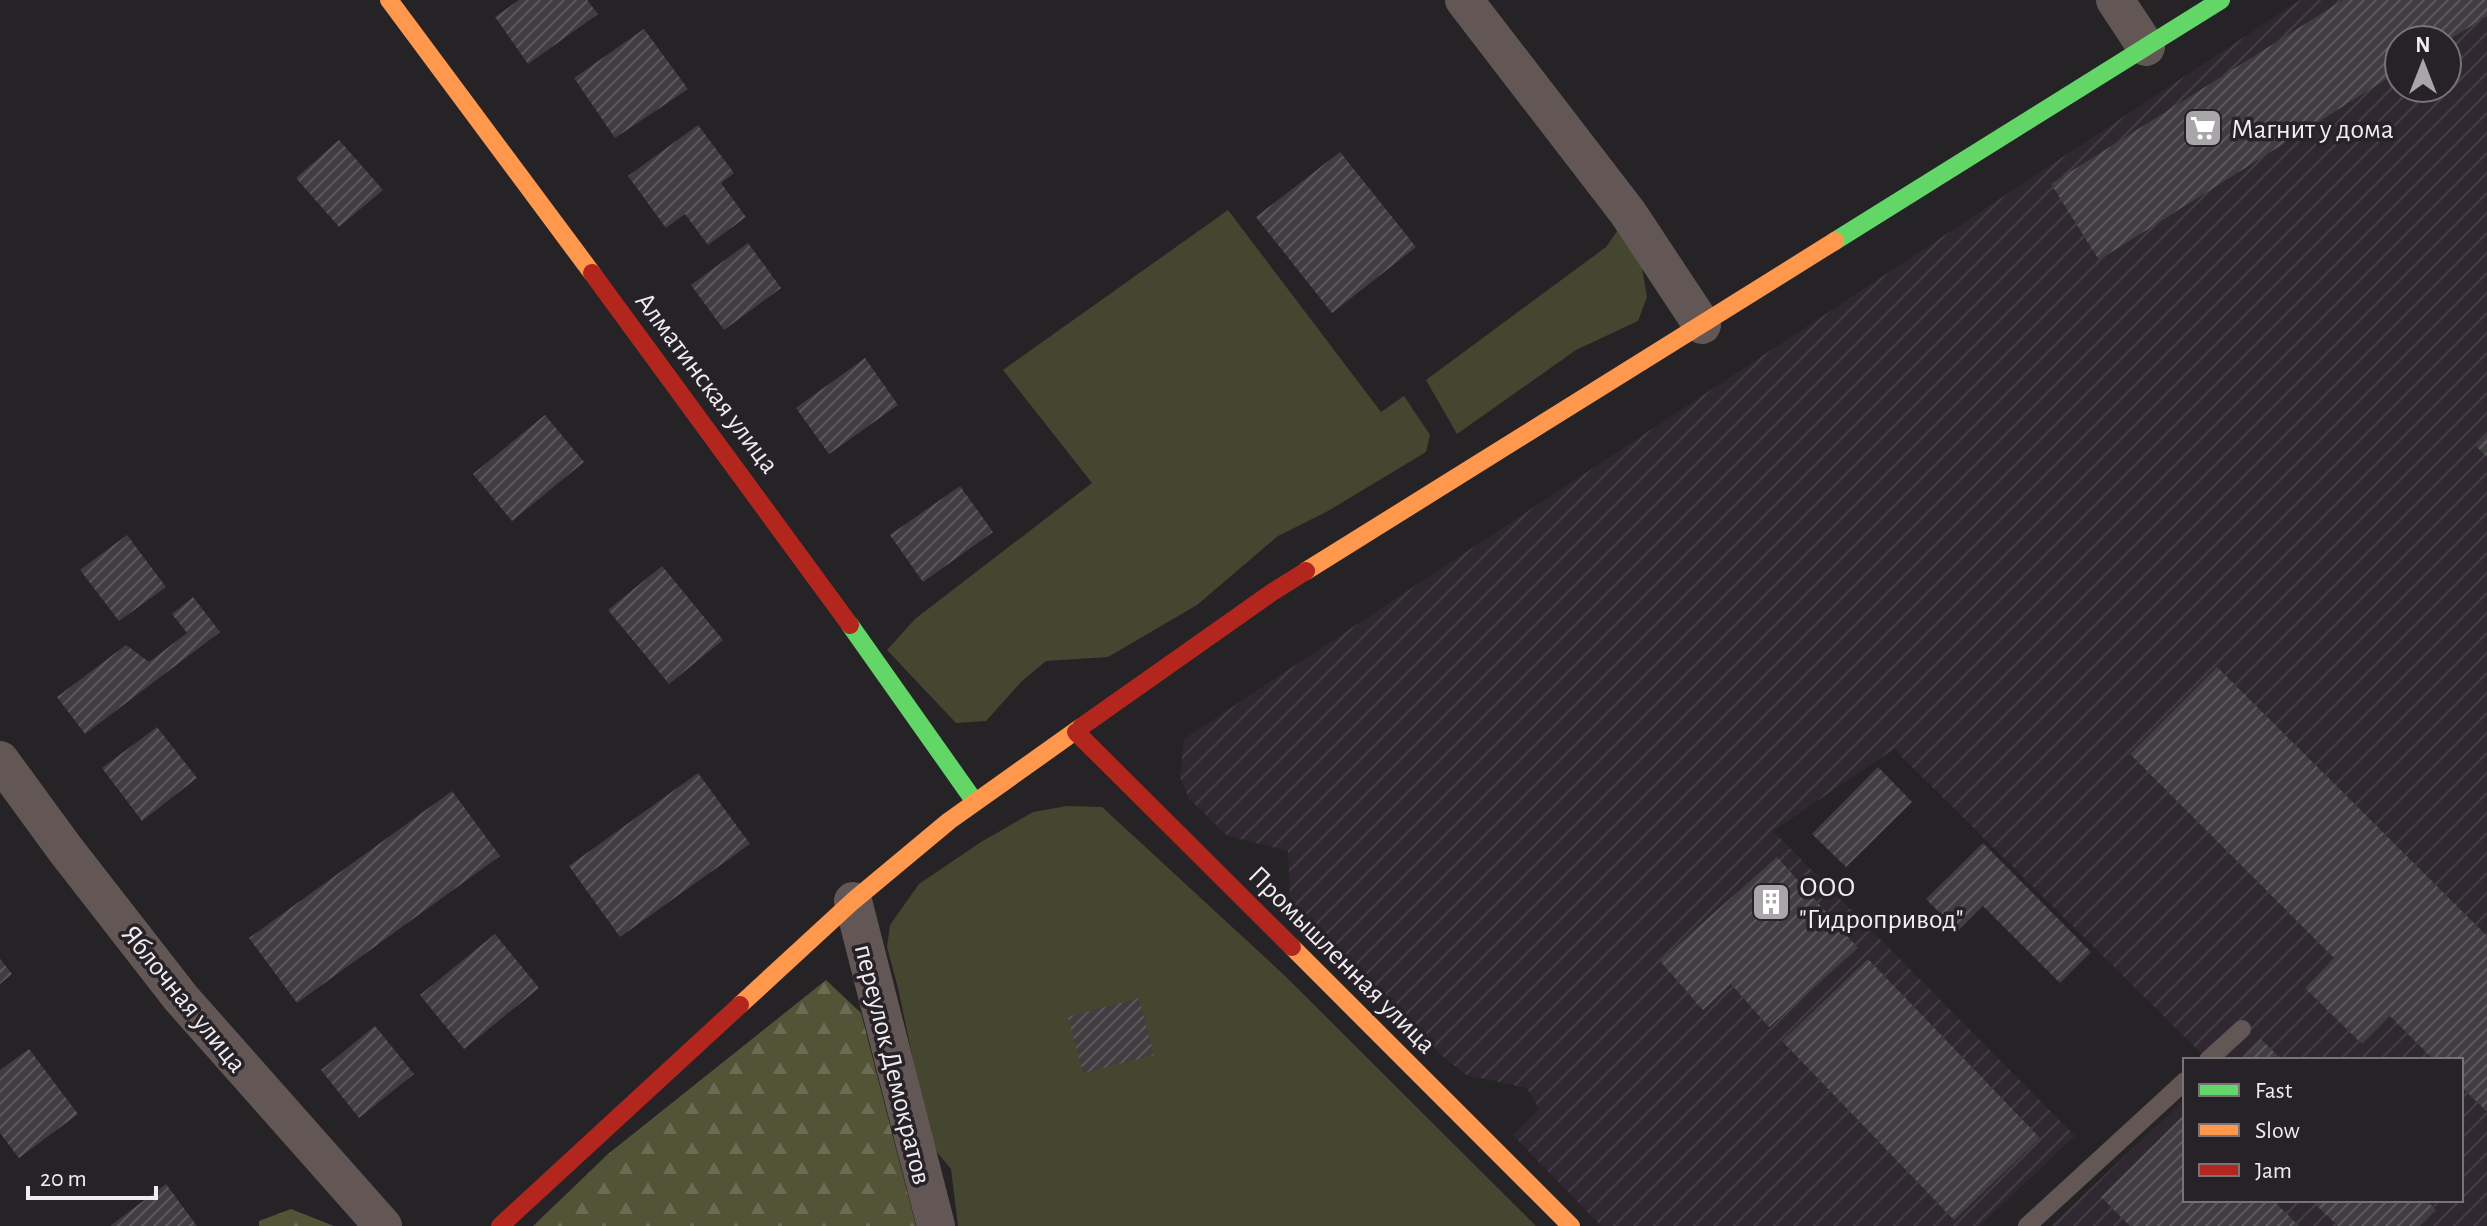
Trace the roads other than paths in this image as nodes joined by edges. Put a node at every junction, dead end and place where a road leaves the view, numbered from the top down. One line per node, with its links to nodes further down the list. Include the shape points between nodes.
1 (389, 0): 9 (street, Алматинская улица, via 805,561)
2 (1464, 0): 6 (street, via 1628,213)
3 (2115, 0): 5 (street)
4 (2221, 0): 5 (street)
5 (2146, 47): 6 (street)
6 (1702, 325): 7 (street, via 1271,593)
7 (1076, 732): 9 (street); 17 (street, Промышленная улица)
8 (0, 760): 14 (street, Яблочная улица, via 181,998)
9 (975, 802): 10 (street)
10 (853, 901): 15 (street); 16 (street, переулок Демократов)
11 (2242, 1029): 12 (lane)
12 (2210, 1058)
13 (2183, 1083): 18 (lane)
14 (383, 1226)
15 (500, 1226)
16 (936, 1226)
17 (1571, 1226)
18 (2027, 1226)

